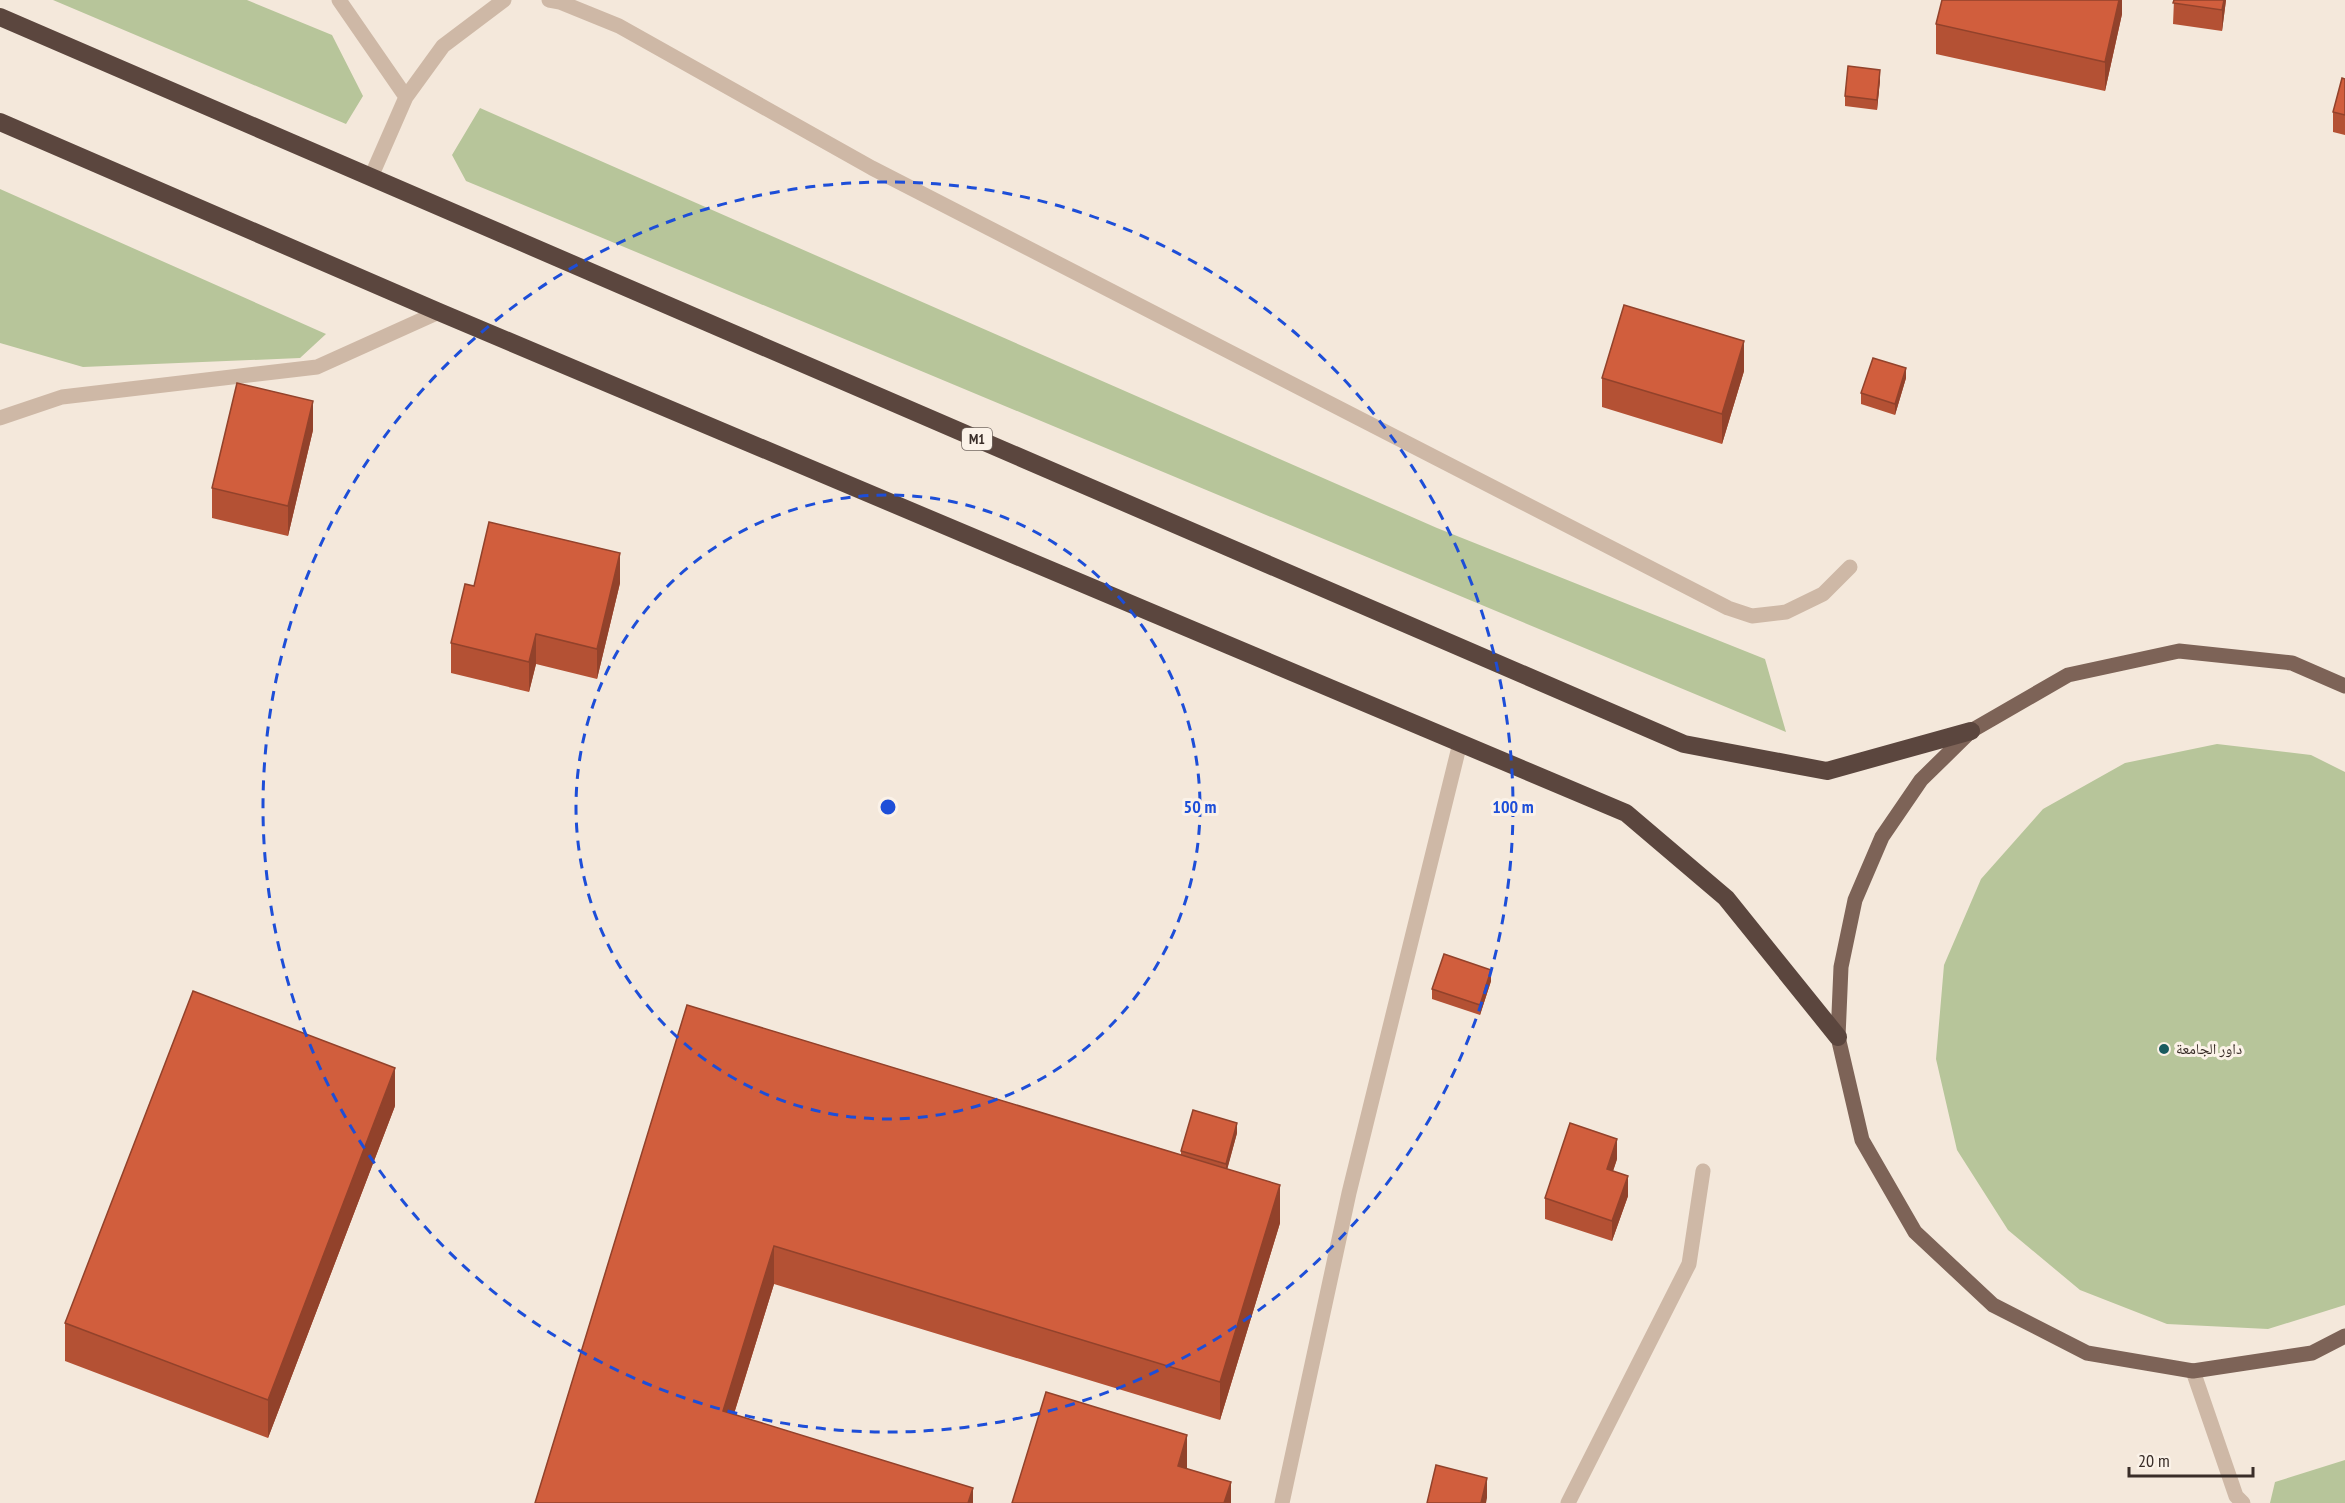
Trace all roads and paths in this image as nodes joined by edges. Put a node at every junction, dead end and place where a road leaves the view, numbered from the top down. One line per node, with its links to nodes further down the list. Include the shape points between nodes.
1 (339, 0): 5 (street)
2 (504, 0): 5 (street, via 443,46)
3 (549, 0): 10 (street, via 619,27 872,168 1728,608 1752,616 1786,612 1823,594)
4 (0, 17): 7 (highway, M1)
5 (406, 97): 7 (street)
6 (0, 122): 8 (highway)
7 (371, 177): 12 (highway, M1, via 1684,744 1827,771)
8 (439, 312): 9 (street, via 317,368 62,398); 13 (highway)
9 (0, 418)
10 (1850, 567)
11 (2345, 686): 12 (main road, via 2292,663 2180,651 2068,675)
12 (1971, 731): 14 (main road, via 1922,780 1882,837 1855,900 1841,968)
13 (1461, 743): 14 (highway, via 1626,813 1726,898); 18 (street, via 1349,1193)
14 (1838, 1037): 17 (main road, via 1862,1140 1915,1233 1993,1305 2087,1353)
15 (1703, 1171): 19 (street, via 1689,1264)
16 (2345, 1336): 17 (main road, via 2312,1353)
17 (2193, 1371): 20 (street, via 2236,1496)
18 (1282, 1503)
19 (1568, 1503)
20 (2242, 1503)

